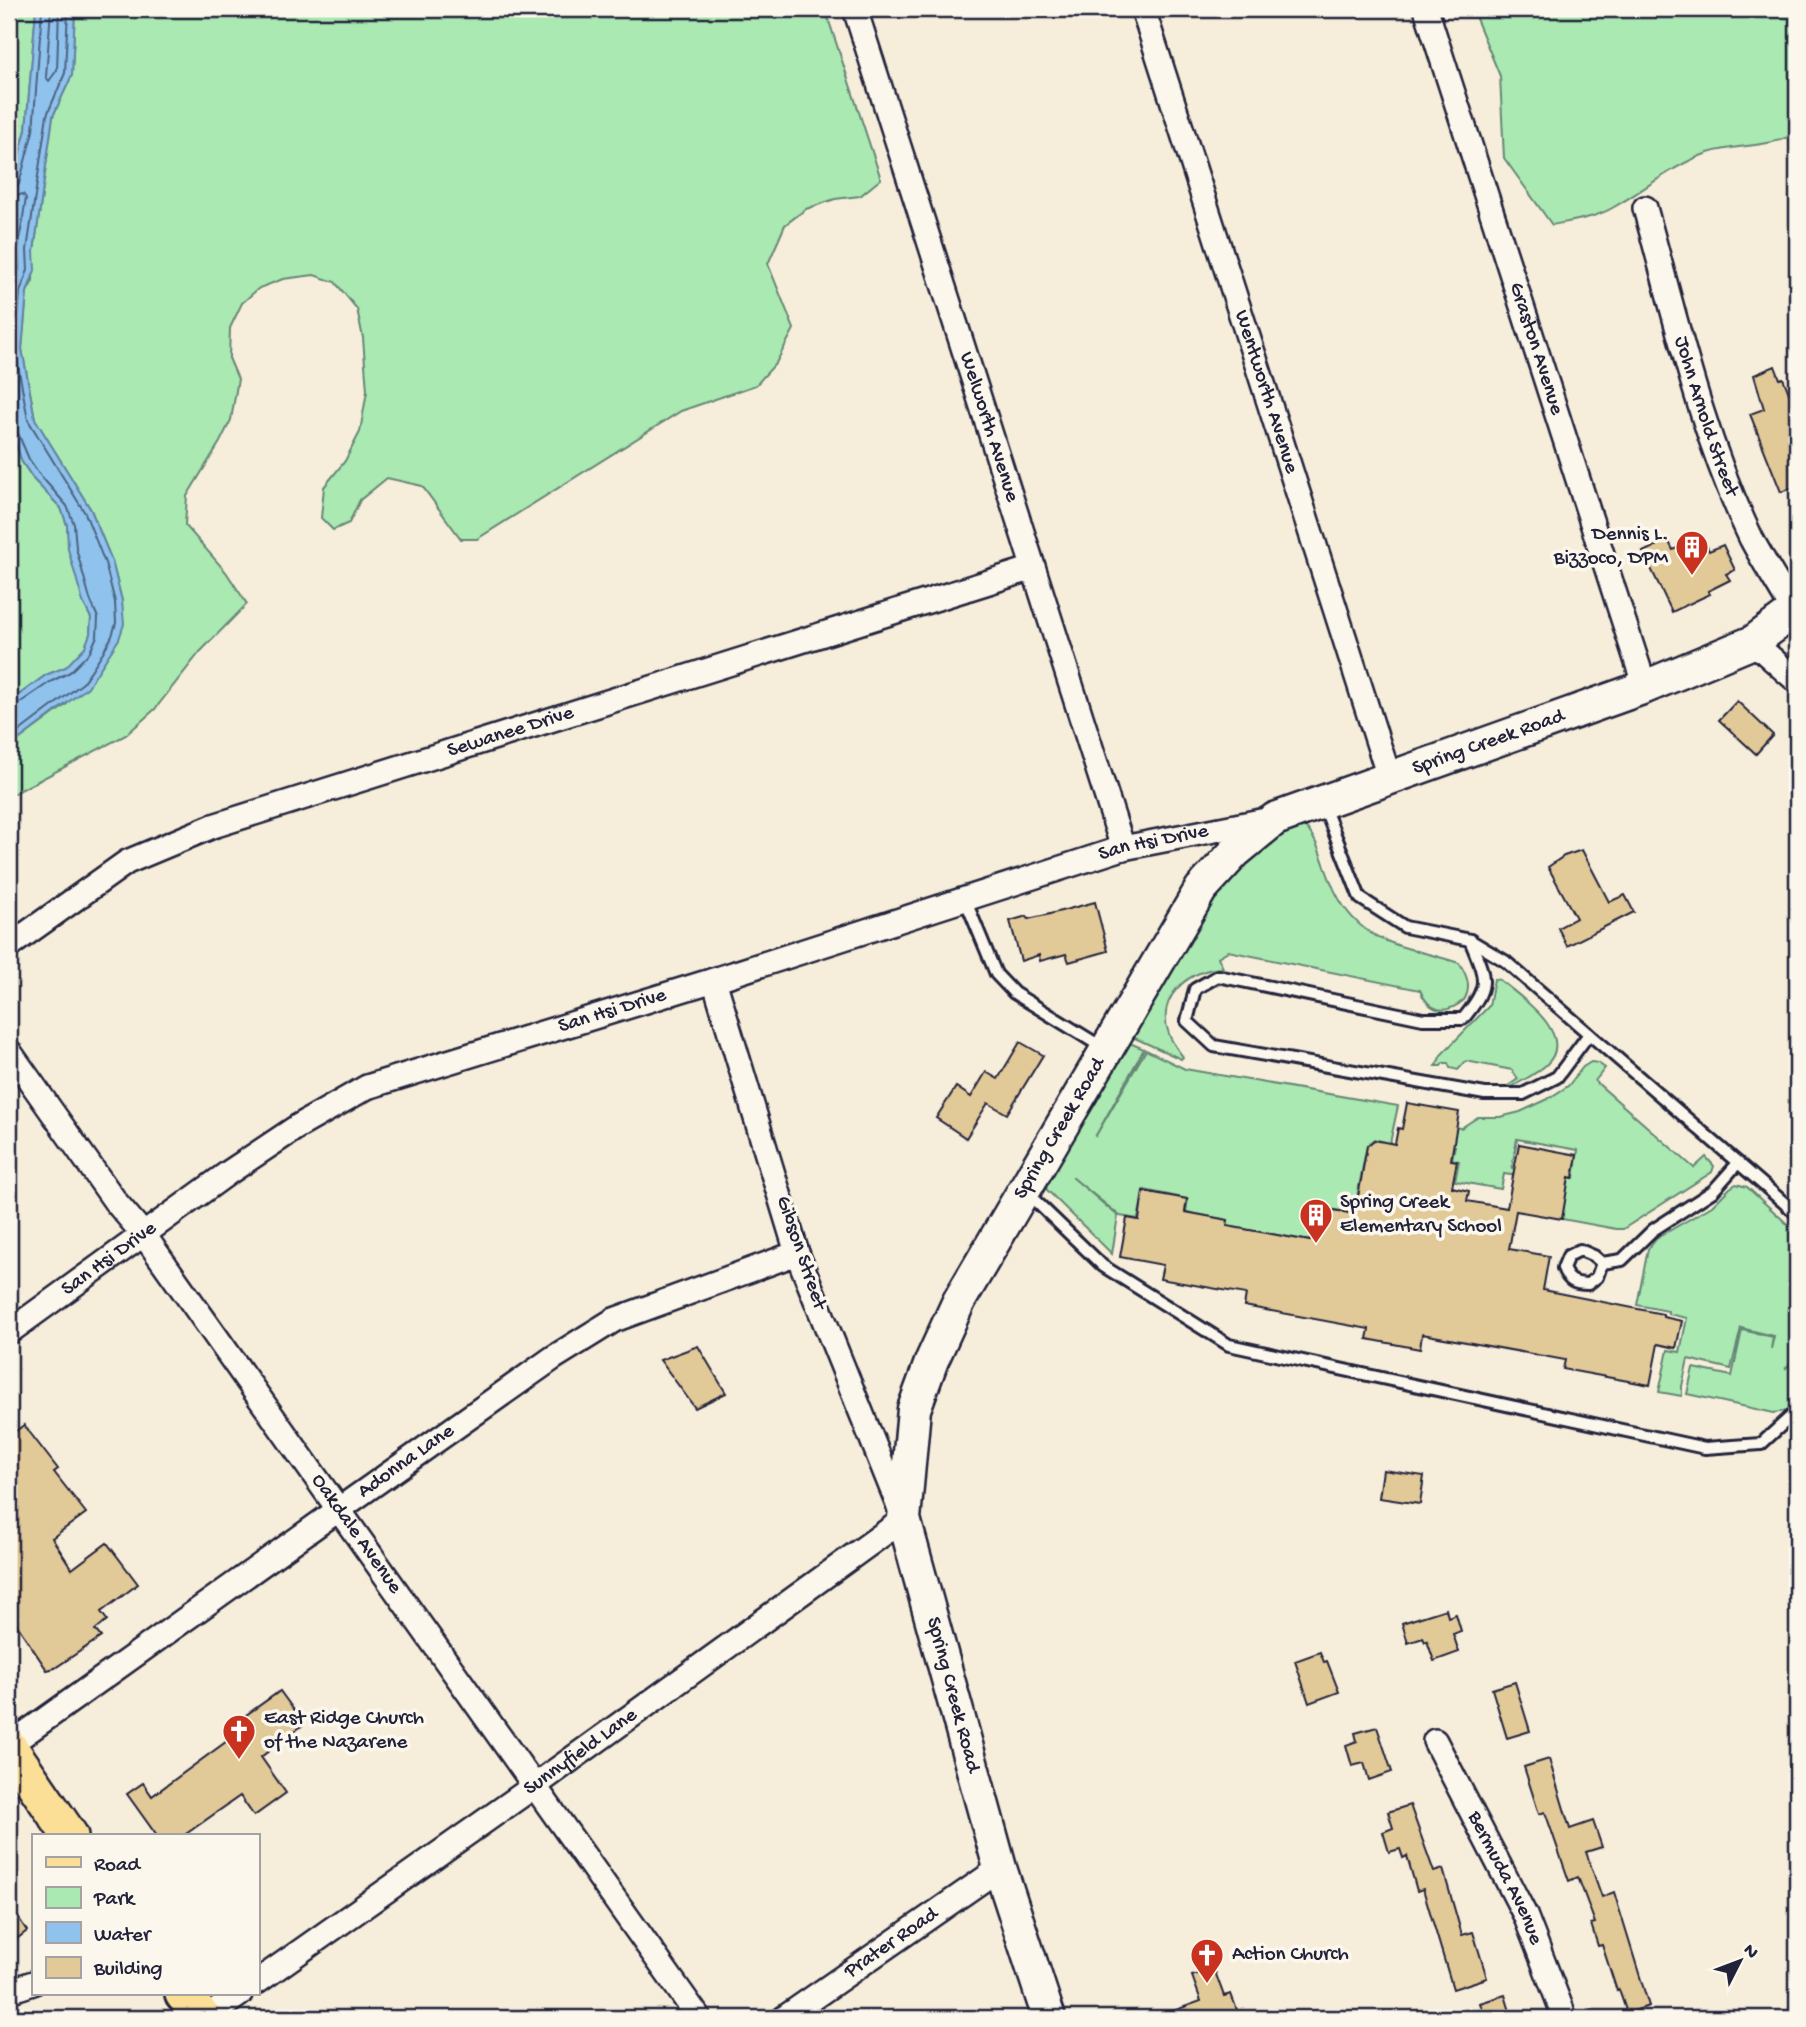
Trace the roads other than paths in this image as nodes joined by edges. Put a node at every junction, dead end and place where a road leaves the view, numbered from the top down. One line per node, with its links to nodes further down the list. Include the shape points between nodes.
1 (855, 9): 5 (street, Welworth Avenue)
2 (1143, 9): 10 (street, Wentworth Avenue)
3 (1426, 9): 9 (street, Graston Avenue)
4 (1645, 208): 6 (street, John Arnold Street, via 1719,462 1752,539)
5 (1033, 568): 13 (street, Welworth Avenue); 16 (street, Sewanee Drive, via 213,826 127,862)
6 (1796, 611): 7 (street, Spring Creek Road)
7 (1753, 642): 8 (street); 9 (street, Spring Creek Road)
8 (1797, 681)
9 (1645, 687): 10 (street, Spring Creek Road)
10 (1389, 777): 11 (street, Spring Creek Road)
11 (1322, 801): 12 (street, Spring Creek Road); 15 (lane, via 1360,898 1405,927)
12 (1275, 819): 13 (street, San Hsi Drive); 19 (street, Spring Creek Road, via 1235,852 1201,889)
13 (1123, 848): 14 (street, San Hsi Drive)
14 (965, 899): 17 (street, San Hsi Drive); 19 (lane, via 996,974 1014,993)
15 (1470, 940): 18 (lane, via 1505,961); 18 (lane, via 1483,973 1481,998 1463,1019 1423,1020 1218,976 1195,989 1188,1021 1214,1046 1485,1094 1523,1094 1557,1077)
16 (9, 946)
17 (714, 980): 24 (street, San Hsi Drive, via 367,1087 297,1127); 25 (street, Gibson Street)
18 (1589, 1034): 21 (lane)
19 (1106, 1049): 22 (street, Spring Creek Road)
20 (9, 1051): 24 (street, Oakdale Avenue)
21 (1738, 1163): 23 (lane); 26 (lane, via 1713,1191 1653,1230 1622,1260)
22 (1024, 1190): 28 (lane, via 1103,1266 1228,1345 1705,1448 1761,1444); 30 (street, Spring Creek Road, via 959,1301 914,1409)
23 (1797, 1214)
24 (144, 1235): 27 (street, San Hsi Drive); 29 (street, Oakdale Avenue)
25 (797, 1253): 29 (street, Adonna Lane, via 614,1320); 30 (street, Gibson Street)
26 (1602, 1263)
27 (9, 1332)
28 (1797, 1411)
29 (338, 1510): 32 (street, Adonna Lane); 33 (street, Oakdale Avenue)
30 (904, 1519): 33 (street, Sunnyfield Lane); 35 (street, Spring Creek Road)
31 (1435, 1741): 45 (street, Bermuda Avenue, via 1525,1915)
32 (9, 1746): 34 (main road)
33 (533, 1787): 36 (street, Sunnyfield Lane); 42 (street, Oakdale Avenue)
34 (68, 1834)
35 (1000, 1868): 43 (street, Prater Road); 44 (street, Spring Creek Road)
36 (259, 1981)
37 (32, 1983): 38 (street)
38 (9, 1991)
39 (185, 1996): 41 (main road)
40 (237, 1996): 41 (street)
41 (204, 2018)
42 (699, 2018)
43 (784, 2018)
44 (1049, 2018)
45 (1565, 2018)

